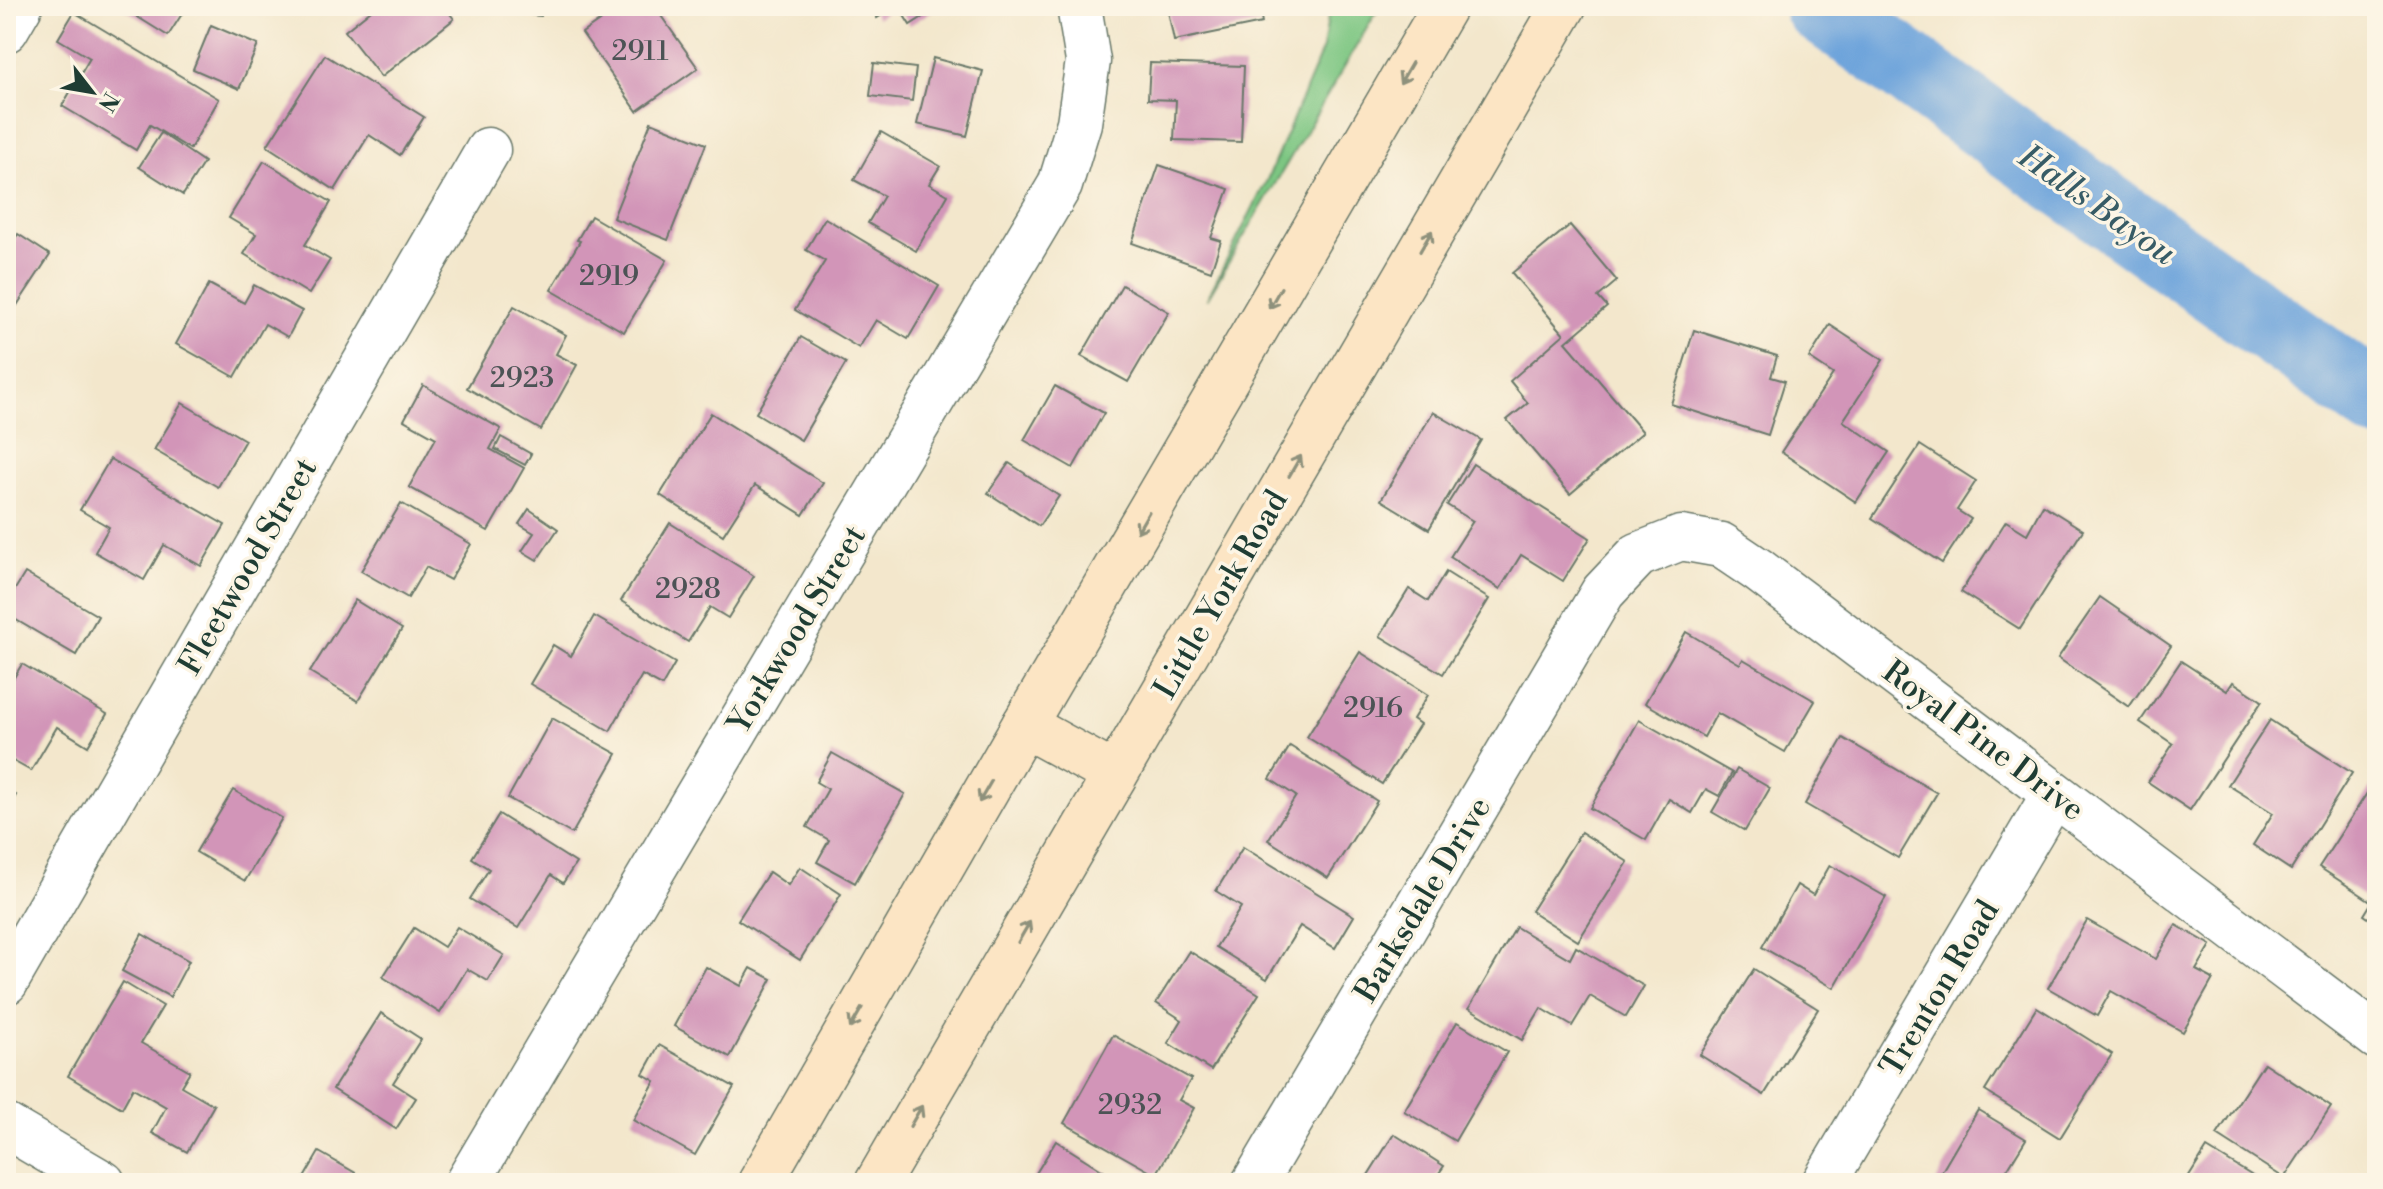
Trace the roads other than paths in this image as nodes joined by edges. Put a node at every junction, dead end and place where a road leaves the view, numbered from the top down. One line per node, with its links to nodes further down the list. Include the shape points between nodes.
1 (20, 6): 5 (street)
2 (1079, 6): 15 (street, Yorkwood Street, via 1088,61 1079,123 1060,185)
3 (1445, 6): 8 (main road, one-way to 8)
4 (1564, 6): 9 (main road, Little York Road, one-way to 4)
5 (6, 30)
6 (488, 150): 11 (street, Fleetwood Street)
7 (1589, 616): 10 (street, Royal Pine Drive, via 1603,592 1638,555 1681,538 1721,545); 18 (street, Barksdale Drive)
8 (1024, 725): 9 (main road); 16 (main road, one-way to 16)
9 (1115, 775): 17 (main road, Little York Road, one-way to 9)
10 (2054, 794): 12 (street, Royal Pine Drive); 19 (street, Trenton Road)
11 (6, 982)
12 (2377, 1037)
13 (6, 1126): 14 (street)
14 (103, 1183)
15 (467, 1183)
16 (760, 1183)
17 (877, 1183)
18 (1254, 1183)
19 (1824, 1183)

